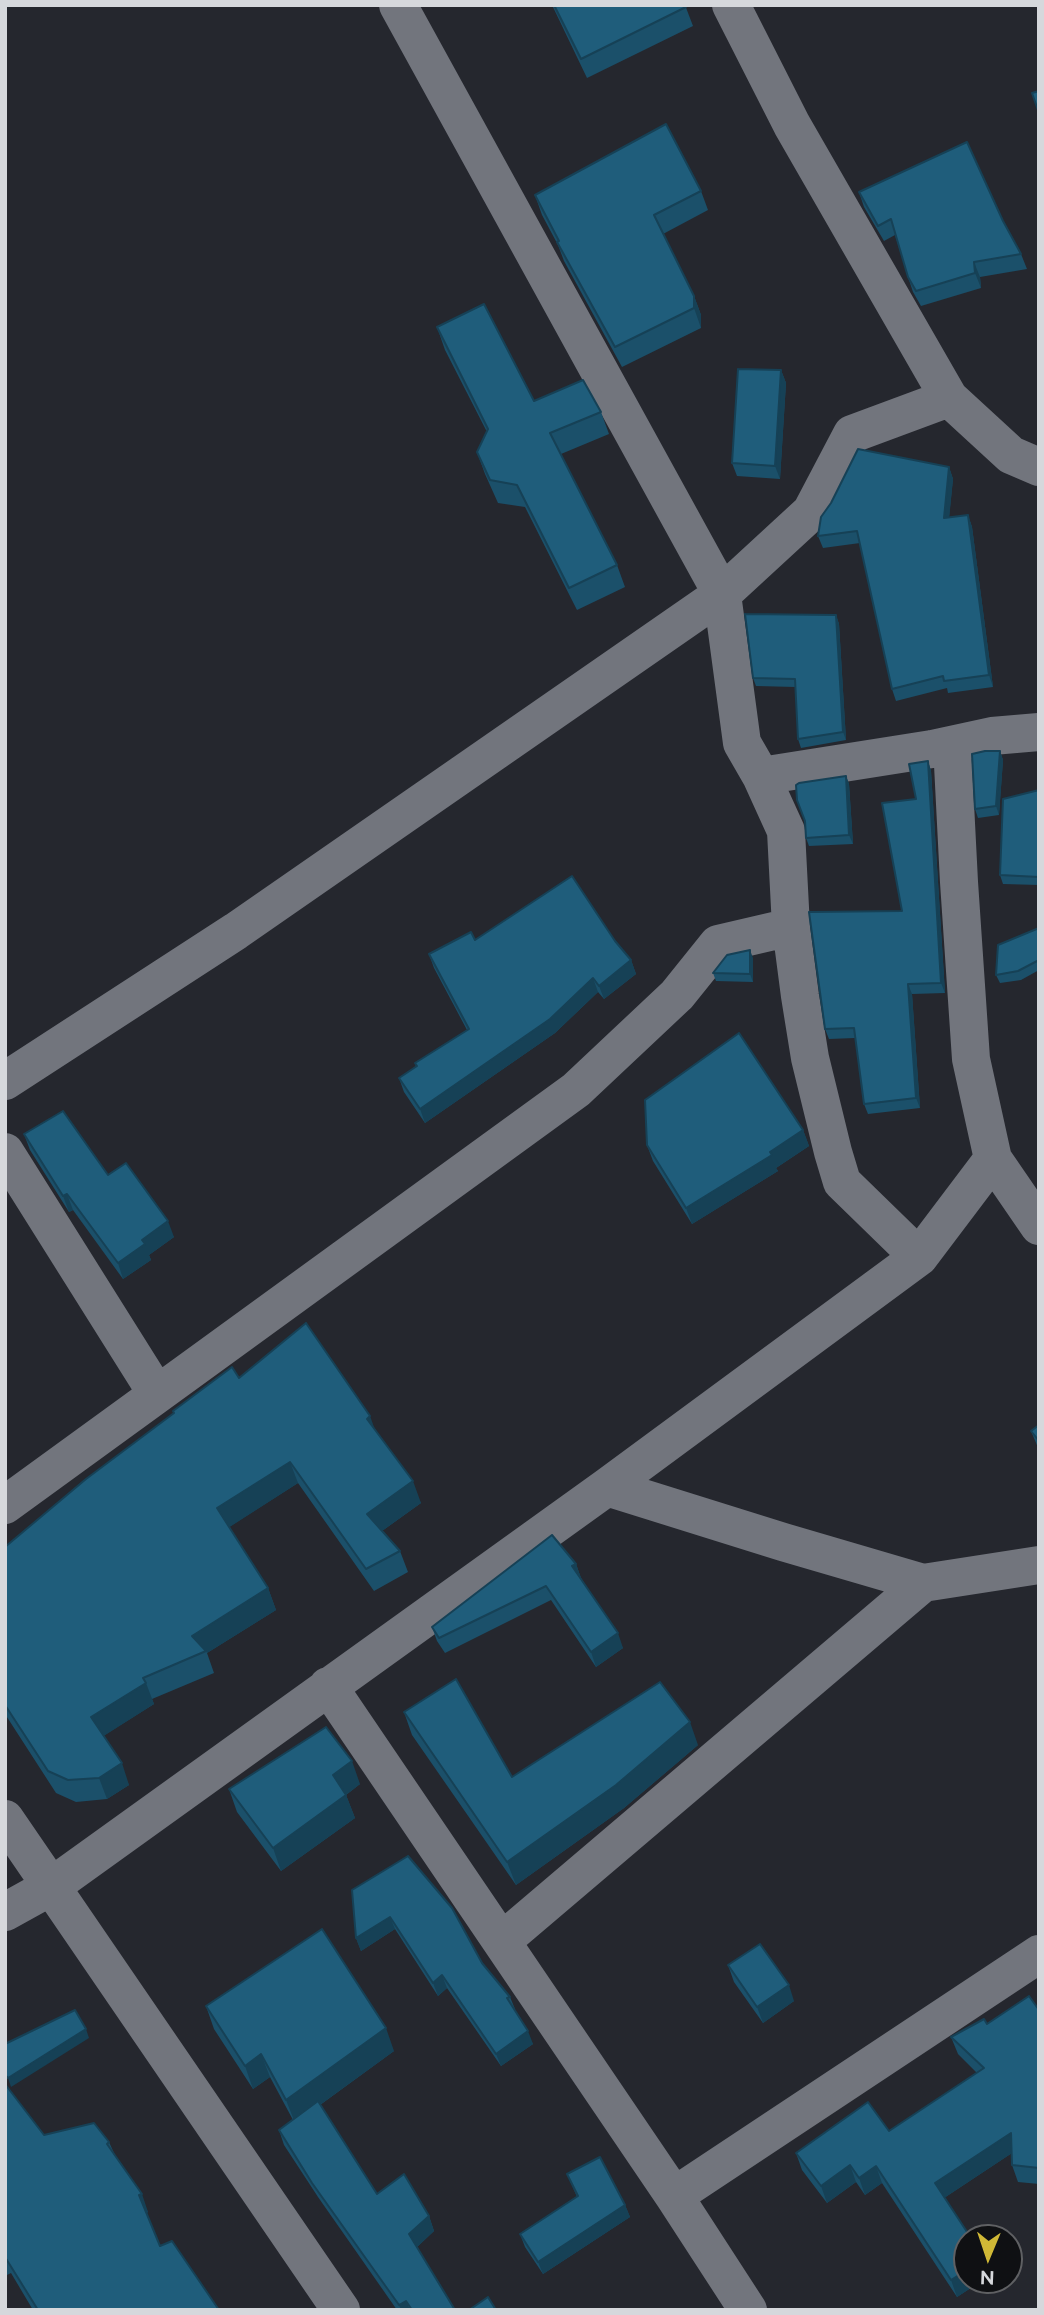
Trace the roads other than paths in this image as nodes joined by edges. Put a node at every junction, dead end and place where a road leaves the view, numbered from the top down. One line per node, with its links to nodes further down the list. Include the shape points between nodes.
1 (398, 5): 5 (street)
2 (731, 5): 3 (street, via 792,125)
3 (949, 398): 4 (street, via 1012,455); 5 (street, via 852,434 811,512)
4 (1039, 467)
5 (722, 594): 8 (street, via 742,743); 10 (street, via 236,931)
6 (1039, 733): 7 (street)
7 (952, 745): 8 (street); 12 (street, via 971,1059)
8 (761, 776): 9 (street, via 786,831)
9 (792, 927): 14 (street, via 810,1059 842,1182); 15 (street, via 718,944 677,995 576,1090)
10 (5, 1081)
11 (5, 1152): 15 (street)
12 (993, 1159): 13 (street); 14 (street)
13 (1039, 1226)
14 (919, 1257): 16 (street)
15 (157, 1394): 17 (street)
16 (607, 1487): 19 (street); 20 (street)
17 (5, 1505)
18 (1039, 1565): 19 (street)
19 (923, 1583): 24 (street)
20 (328, 1686): 22 (street); 24 (street)
21 (5, 1819): 22 (street)
22 (52, 1886): 23 (street); 27 (street)
23 (5, 1912)
24 (502, 1941): 26 (street)
25 (1039, 1954): 26 (street)
26 (674, 2196): 28 (street)
27 (341, 2310)
28 (748, 2310)

